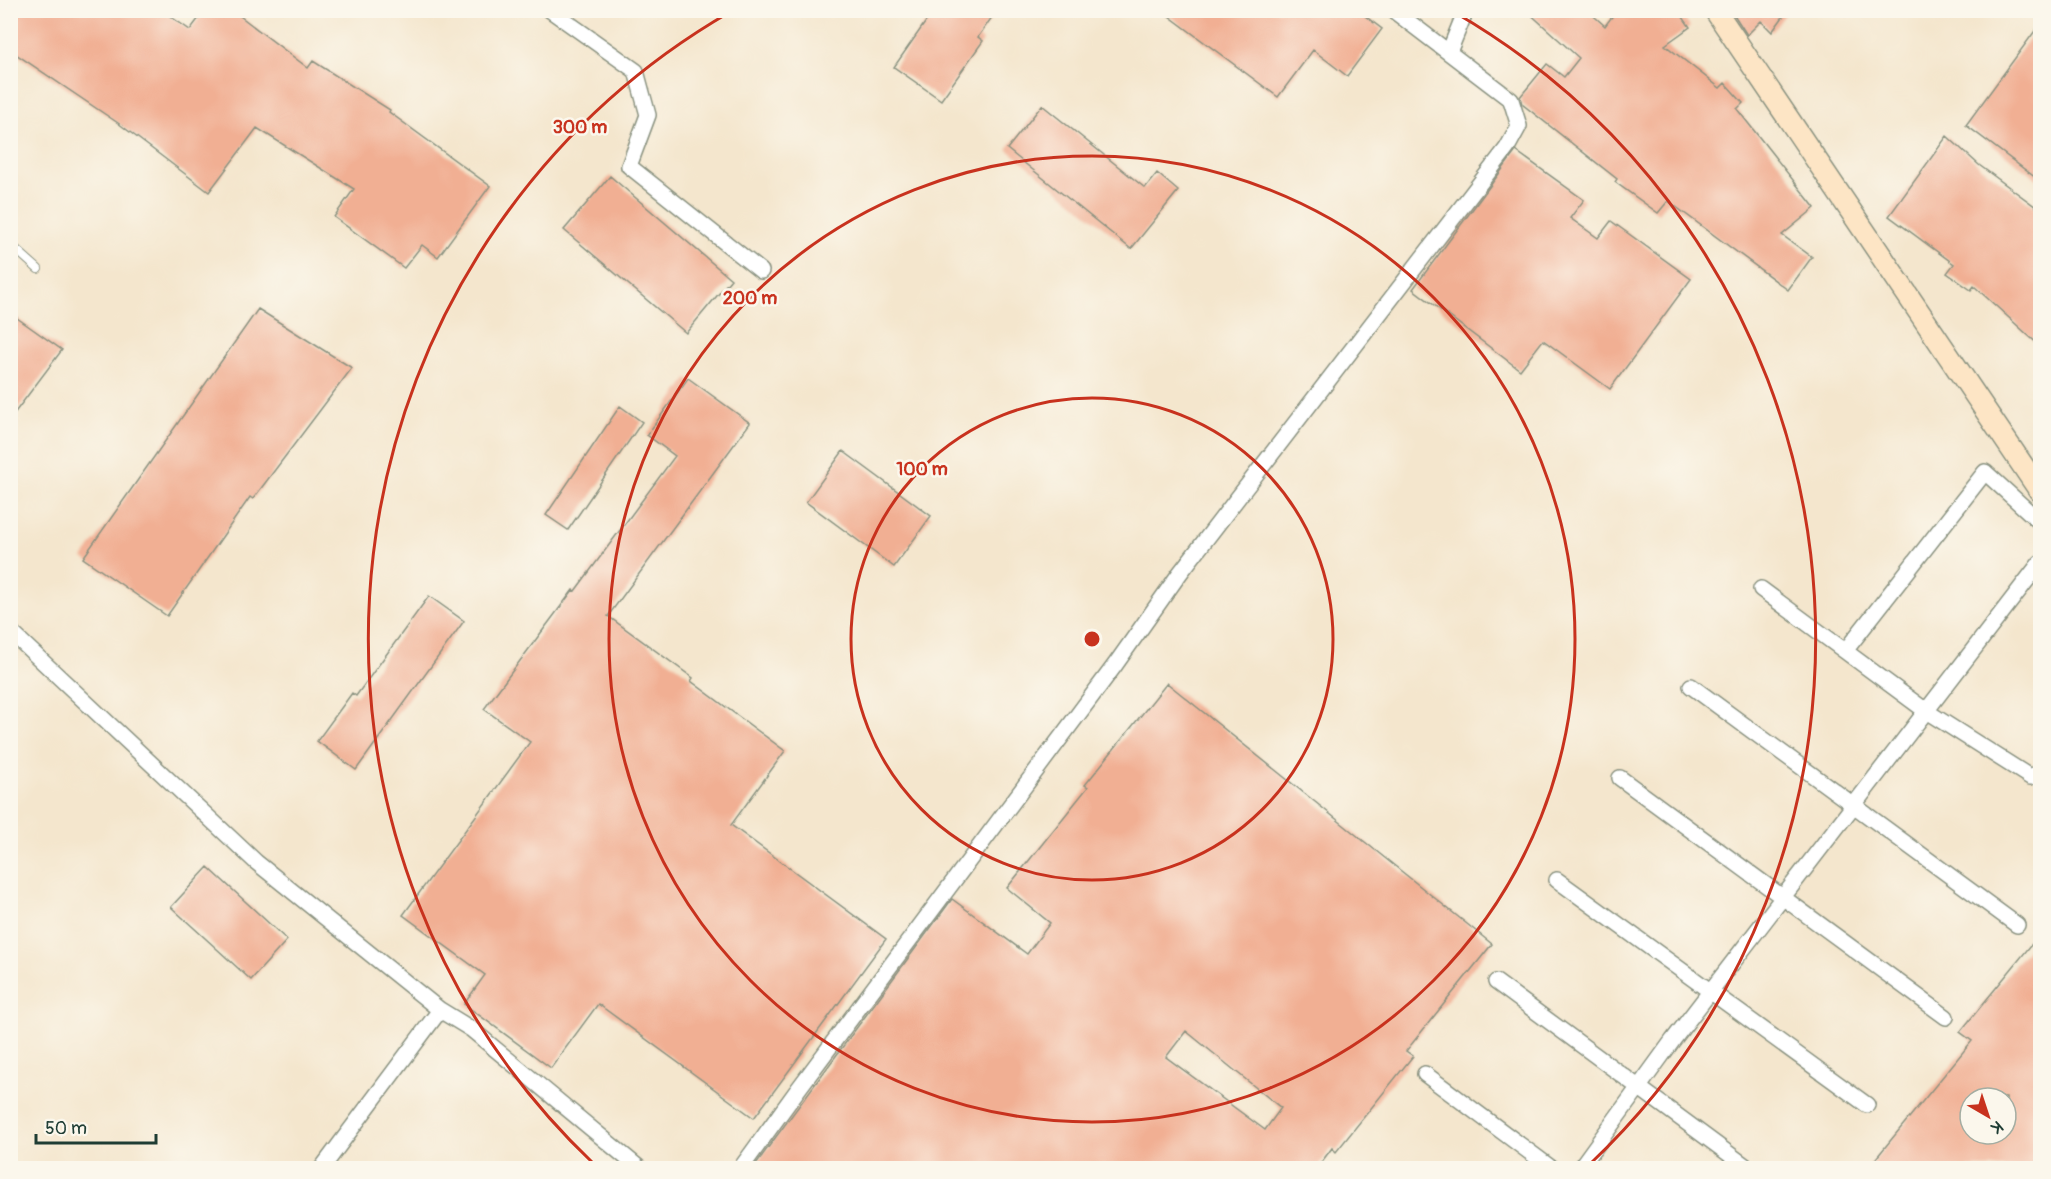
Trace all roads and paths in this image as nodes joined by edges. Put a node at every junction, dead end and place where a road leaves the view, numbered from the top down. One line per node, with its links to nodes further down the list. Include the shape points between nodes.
1 (550, 10): 8 (street, via 636,70 648,116 630,165)
2 (1393, 10): 5 (street)
3 (1467, 10): 5 (street)
4 (1715, 10): 9 (street)
5 (1449, 52): 32 (street, via 1511,100 1519,126 1507,148 1180,573)
6 (10, 244): 7 (lane)
7 (38, 269)
8 (761, 271)
9 (2040, 491)
10 (2040, 522): 14 (street, via 1984,472)
11 (2040, 563): 16 (street)
12 (1761, 589): 14 (street)
13 (10, 631): 25 (street, via 256,862)
14 (1845, 651): 16 (street)
15 (1690, 686): 19 (street)
16 (1926, 711): 17 (street, via 2031,777); 19 (street)
17 (2040, 772)
18 (1620, 778): 21 (street)
19 (1853, 806): 21 (street); 22 (street)
20 (1557, 880): 24 (street)
21 (1782, 898): 24 (street); 26 (street)
22 (2017, 926)
23 (1496, 982): 28 (street)
24 (1710, 992): 28 (street); 29 (street)
25 (440, 1010): 30 (street); 31 (street, via 471,1029)
26 (1946, 1017)
27 (1425, 1074): 33 (street)
28 (1639, 1087): 34 (street); 35 (street)
29 (1867, 1105)
30 (322, 1168)
31 (639, 1168)
32 (741, 1168)
33 (1551, 1168)
34 (1580, 1168)
35 (1748, 1168)

